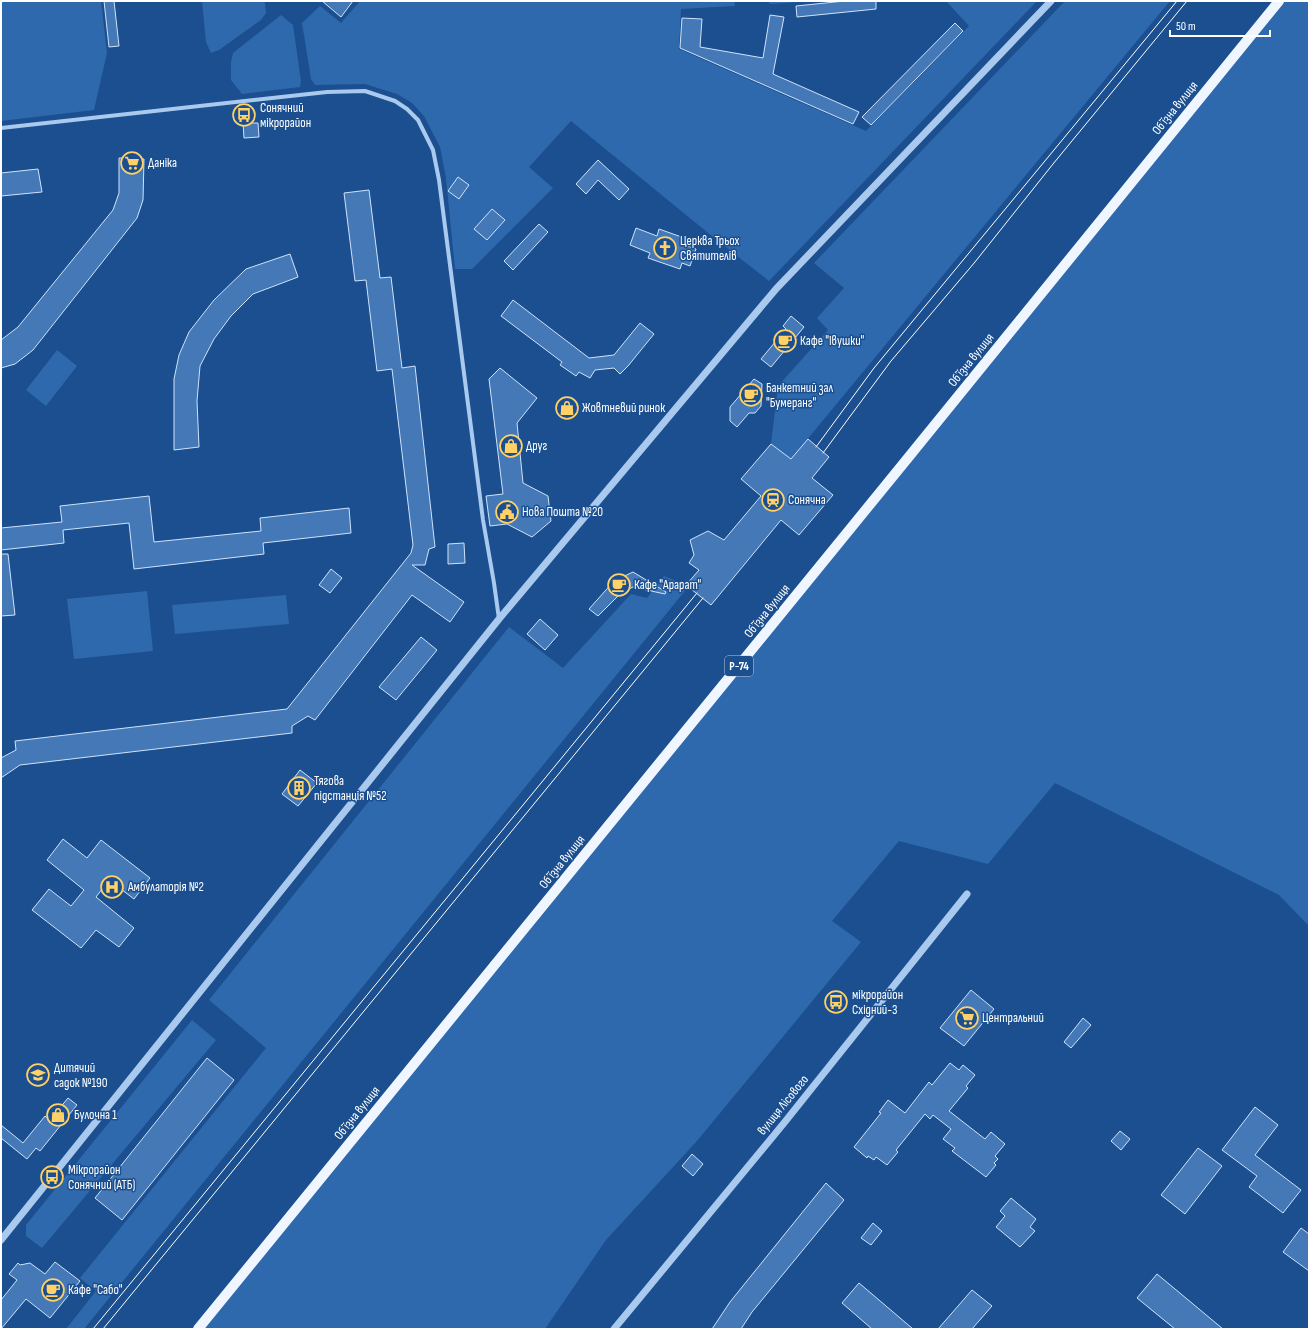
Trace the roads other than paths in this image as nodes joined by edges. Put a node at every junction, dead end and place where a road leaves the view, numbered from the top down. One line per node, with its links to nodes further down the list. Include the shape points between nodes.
1 (1051, 1): 4 (street, via 776,289)
2 (1279, 1): 7 (main road, Обʼїзна вулиця / Р-74)
3 (1, 128): 4 (street, via 327,92 365,91 395,101 407,109 418,120 433,150 439,180 483,520)
4 (499, 619): 6 (street)
5 (967, 894): 8 (street, вулиця Лісового, via 784,1124)
6 (1, 1240)
7 (198, 1329)
8 (614, 1329)

